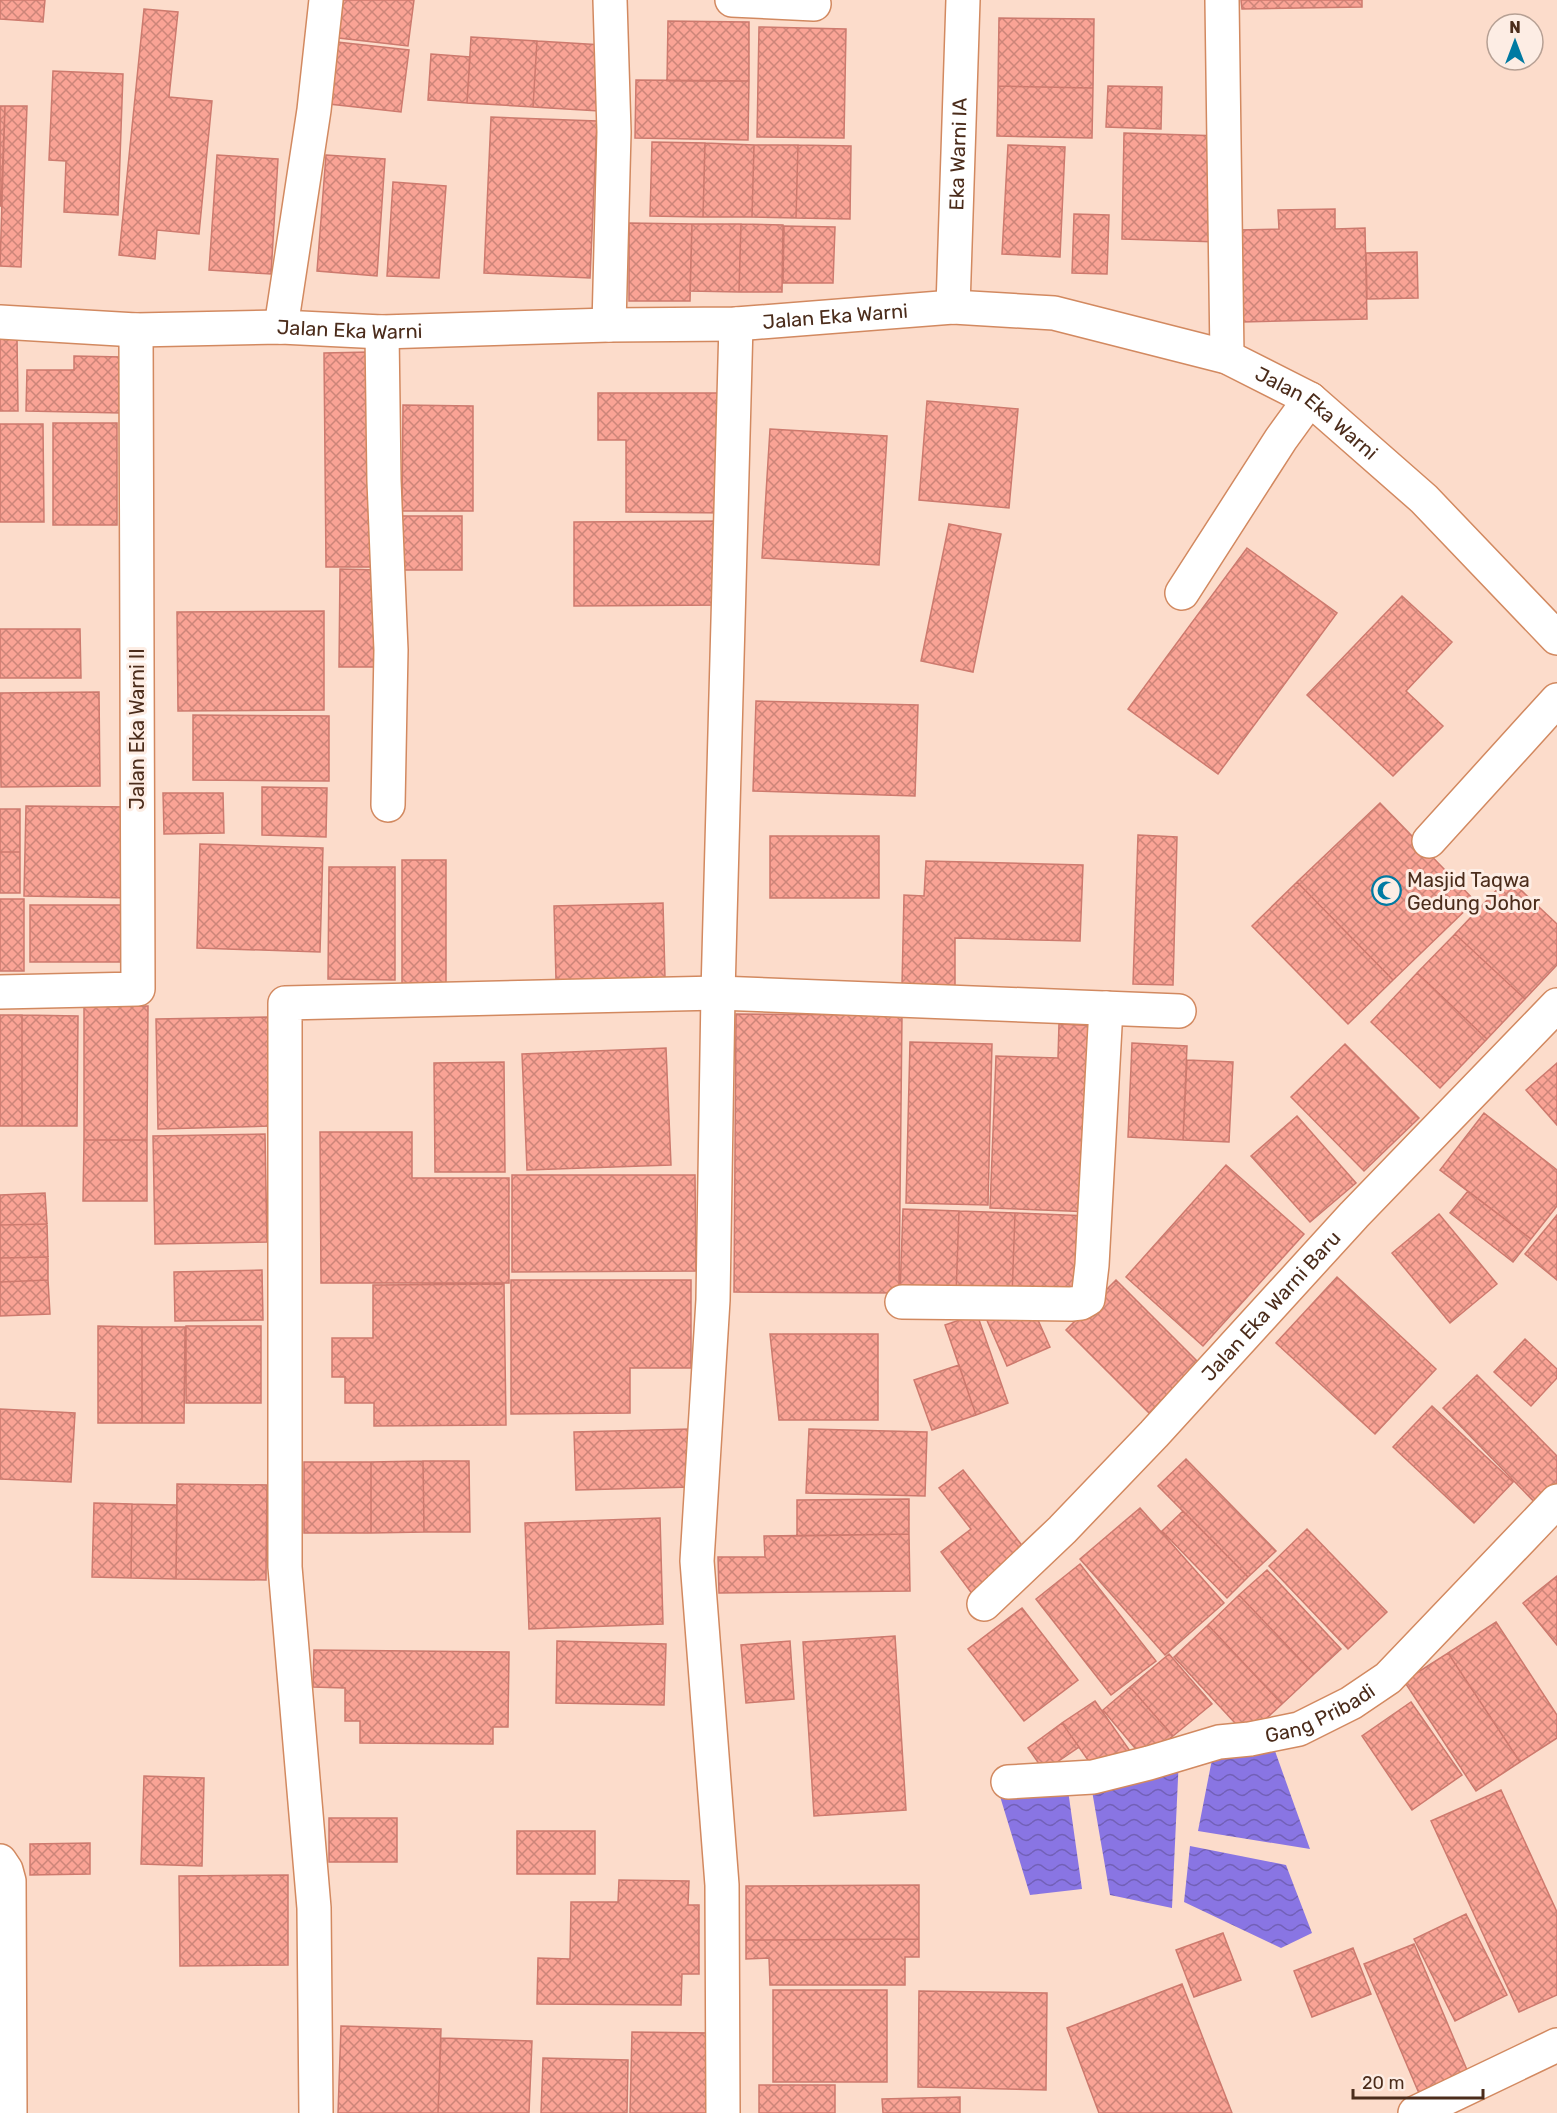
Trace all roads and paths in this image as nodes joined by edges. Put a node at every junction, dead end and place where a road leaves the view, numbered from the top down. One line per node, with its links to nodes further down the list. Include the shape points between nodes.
1 (326, 0): 11 (street, via 314,110)
2 (610, 0): 10 (street, via 614,132)
3 (732, 0): 6 (street)
4 (963, 0): 7 (street, Eka Warni IA)
5 (1222, 0): 14 (street)
6 (814, 4)
7 (953, 307): 9 (street, Jalan Eka Warni); 14 (street, Jalan Eka Warni, via 1054,313)
8 (0, 322): 12 (street, Jalan Eka Warni)
9 (736, 324): 10 (street, Jalan Eka Warni); 22 (street)
10 (609, 325): 13 (street, Jalan Eka Warni)
11 (281, 327): 12 (street, Jalan Eka Warni); 13 (street, Jalan Eka Warni)
12 (136, 330): 21 (street, Jalan Eka Warni II, via 138,989)
13 (382, 332): 19 (street, via 391,650)
14 (1227, 357): 15 (street, Jalan Eka Warni)
15 (1310, 399): 16 (street); 17 (street, Jalan Eka Warni, via 1424,499)
16 (1182, 593)
17 (1557, 638)
18 (1557, 700): 20 (street)
19 (388, 805)
20 (1429, 841)
21 (0, 992)
22 (718, 993): 24 (street); 33 (street, via 285,1004 285,1567 314,1908); 34 (street, via 713,1300 697,1561 722,1885)
23 (1557, 1005): 28 (street, Jalan Eka Warni Baru, via 1354,1215 1154,1434)
24 (1106, 1008): 25 (street); 26 (street, via 1088,1299 1071,1304)
25 (1179, 1011)
26 (902, 1302)
27 (1557, 1501): 29 (street, Gang Pribadi, via 1388,1678 1351,1703 1299,1729 1219,1742 1093,1777)
28 (984, 1604)
29 (1008, 1782)
30 (0, 1862): 32 (street, via 9,1881)
31 (1557, 2045): 35 (street)
32 (10, 2113)
33 (316, 2113)
34 (723, 2113)
35 (1415, 2113)

